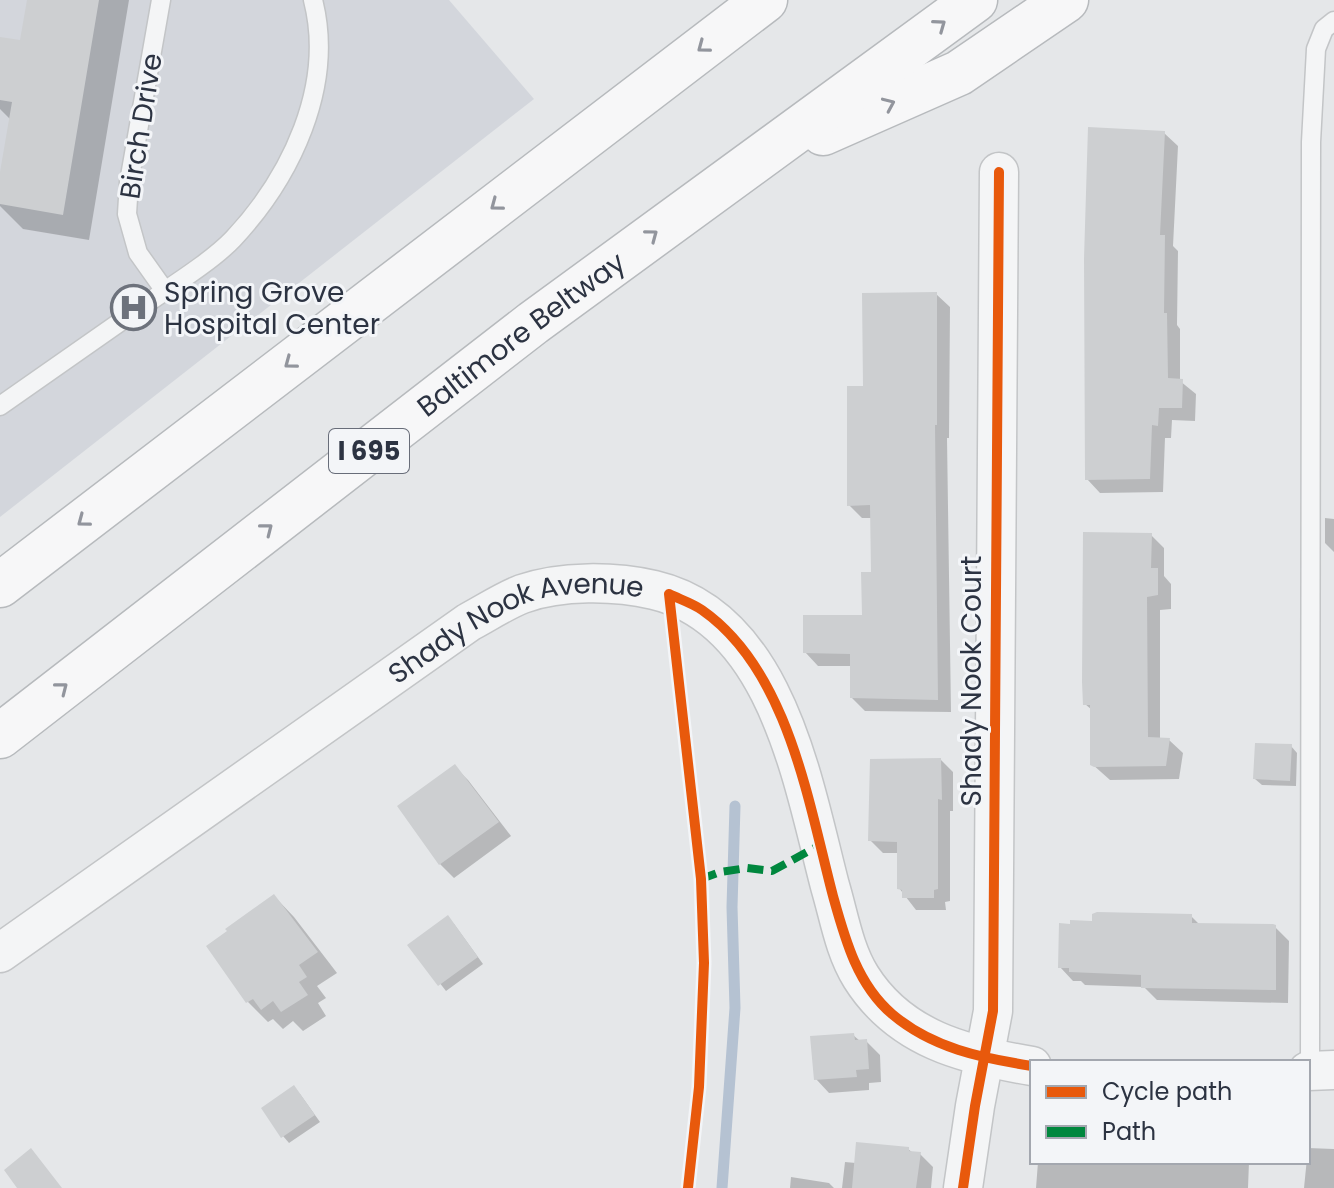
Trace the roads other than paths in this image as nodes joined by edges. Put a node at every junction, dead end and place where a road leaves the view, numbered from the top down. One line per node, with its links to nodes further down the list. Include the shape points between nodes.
1 (161, 0): 9 (lane, Birch Drive, via 127,214 138,253)
2 (313, 0): 9 (lane, via 318,58 311,107 294,151 266,199 231,241)
3 (765, 0): 11 (highway, one-way to 11)
4 (975, 0): 7 (highway, Baltimore Beltway / I 695, one-way to 4)
5 (1066, 0): 7 (highway, one-way to 5, via 959,73)
6 (1334, 21): 16 (lane, via 1324,29 1316,49 1311,142)
7 (741, 170): 12 (highway, Baltimore Beltway / I 695, one-way to 7, via 533,323)
8 (999, 172): 14 (street, Shady Nook Court, via 993,1011)
9 (165, 291): 10 (lane)
10 (0, 406)
11 (0, 585)
12 (0, 736)
13 (0, 953): 14 (street, Shady Nook Avenue, via 469,622 524,594 578,583 632,585 701,609 739,643 771,695 794,749 846,942 861,977 891,1013 932,1041)
14 (984, 1058): 15 (street, Shady Nook Avenue); 17 (street, Shady Nook Court)
15 (1030, 1066)
16 (1317, 1070)
17 (963, 1188)

